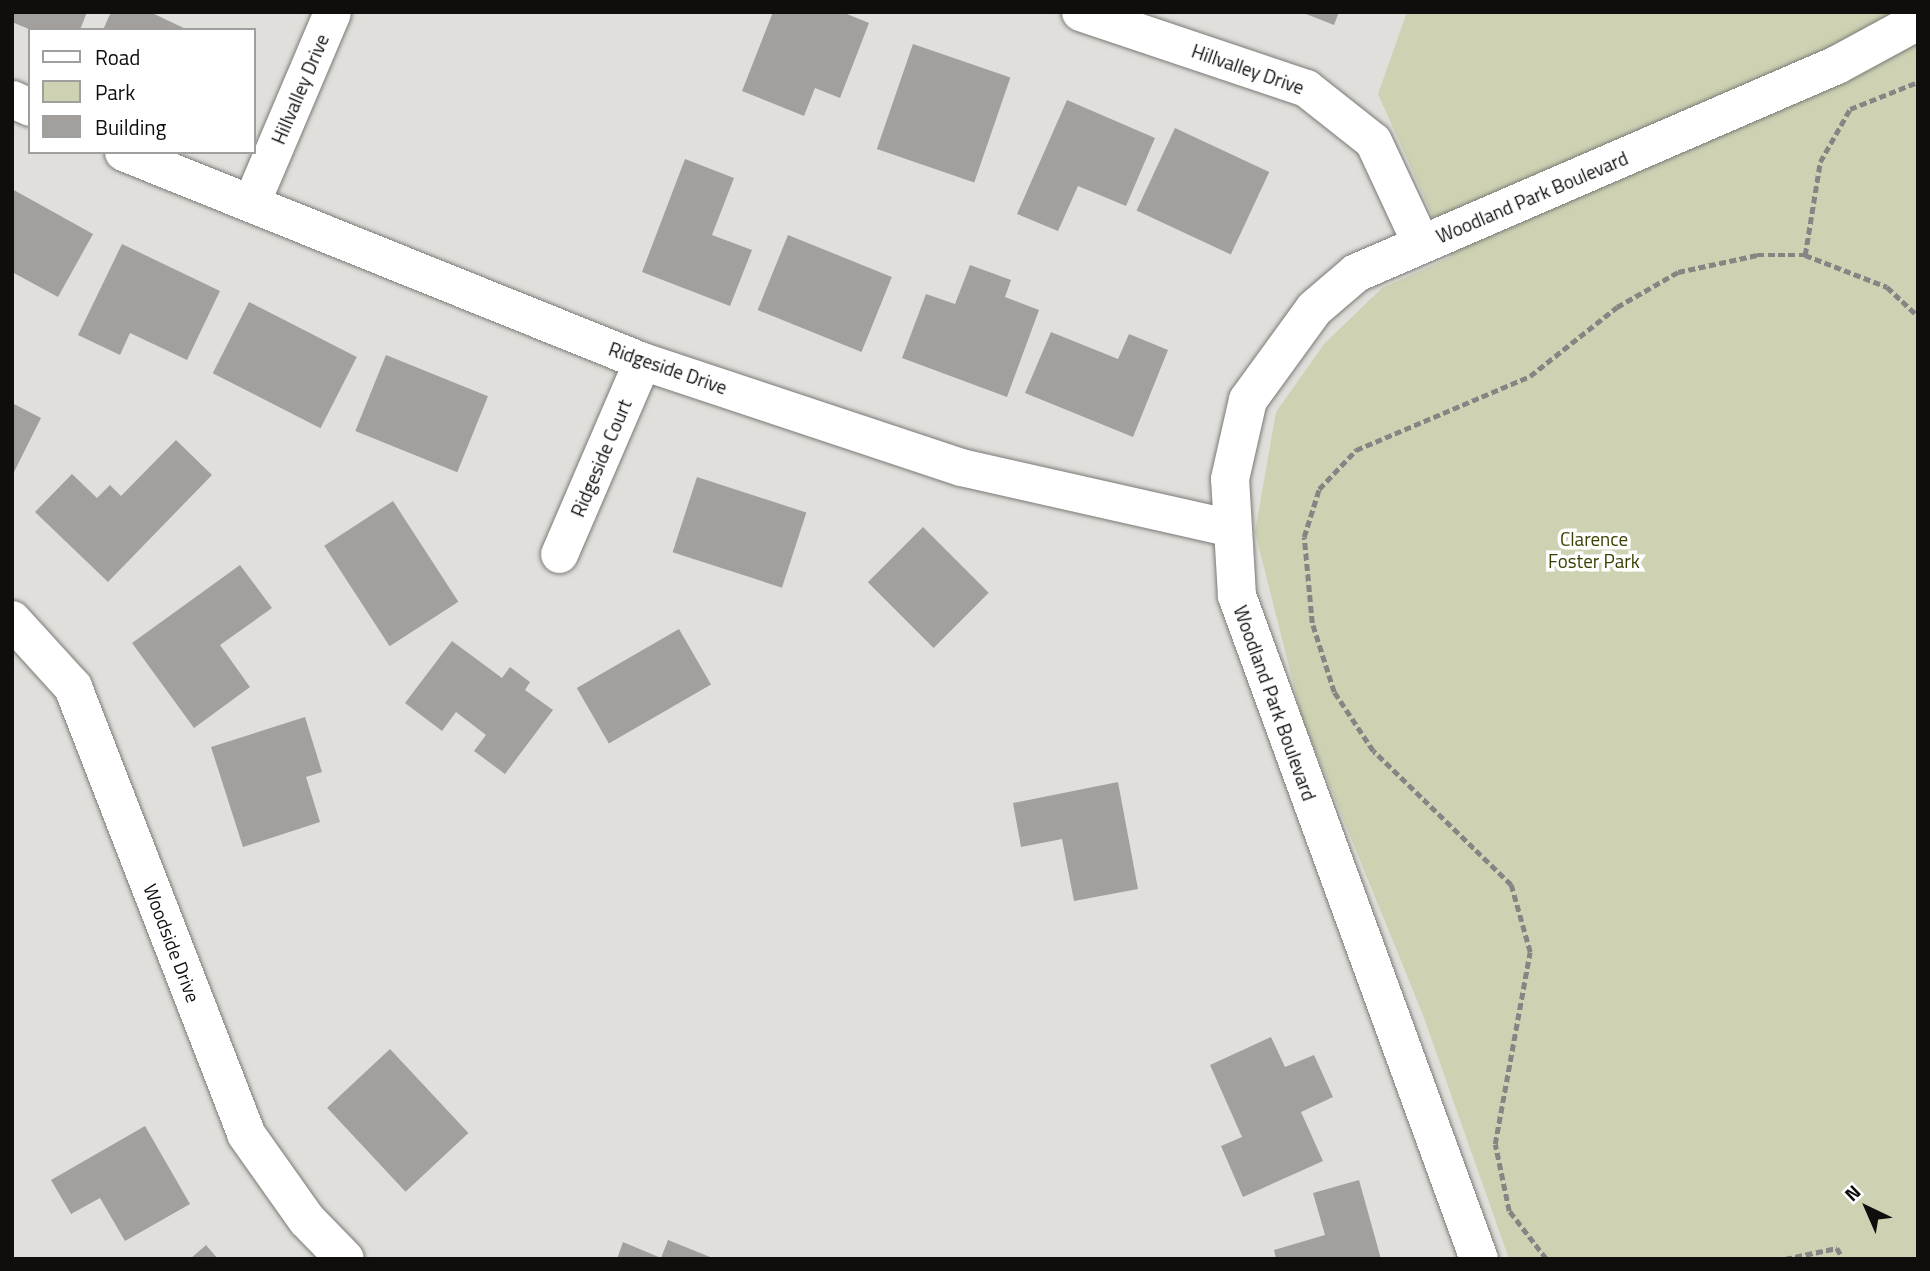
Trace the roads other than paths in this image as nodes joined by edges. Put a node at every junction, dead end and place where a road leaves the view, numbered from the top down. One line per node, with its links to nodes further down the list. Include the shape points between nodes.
1 (332, 12): 7 (street, Hillvalley Drive)
2 (1080, 12): 8 (street, Hillvalley Drive, via 1306,88 1373,141)
3 (1918, 21): 8 (street, Woodland Park Boulevard, via 1837,65)
4 (12, 99): 5 (street)
5 (28, 106)
6 (128, 154): 7 (street, Ridgeside Drive)
7 (251, 204): 9 (street, Ridgeside Drive)
8 (1421, 244): 10 (street, Woodland Park Boulevard, via 1356,273 1314,309 1265,369 1248,400 1230,479)
9 (642, 362): 10 (street, Ridgeside Drive, via 961,467); 11 (street, Ridgeside Court)
10 (1231, 528): 14 (street, Woodland Park Boulevard, via 1237,596 1252,646)
11 (559, 554)
12 (12, 620): 13 (street, Woodside Drive, via 73,687 246,1134 307,1220)
13 (345, 1259)
14 (1479, 1259)

